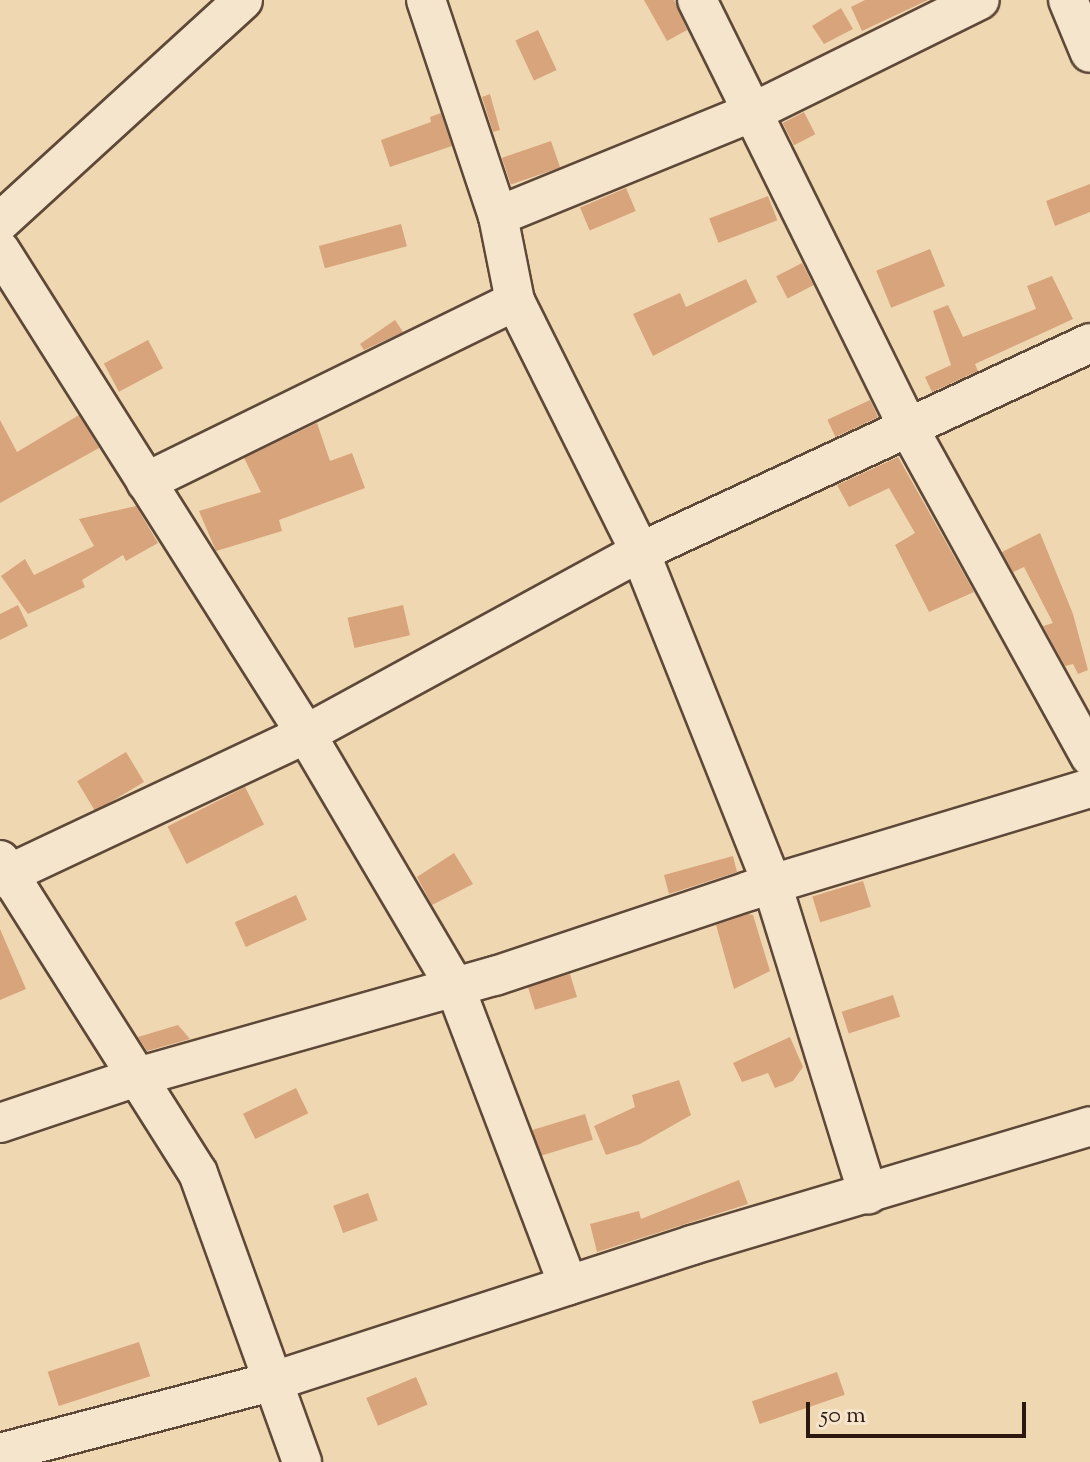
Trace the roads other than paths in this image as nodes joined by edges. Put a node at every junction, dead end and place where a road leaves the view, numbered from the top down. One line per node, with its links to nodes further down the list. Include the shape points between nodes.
1 (243, 0): 9 (street)
2 (426, 0): 8 (street)
3 (697, 0): 7 (street)
4 (980, 0): 7 (street)
5 (1068, 0): 6 (street)
6 (1090, 53)
7 (751, 113): 8 (street); 13 (street)
8 (498, 216): 11 (street)
9 (0, 222)
10 (0, 250): 14 (street)
11 (515, 301): 14 (street); 15 (street)
12 (1090, 343): 13 (street)
13 (907, 425): 15 (street); 17 (street)
14 (146, 482): 16 (street)
15 (640, 552): 16 (street); 20 (street)
16 (306, 734): 19 (street); 21 (street)
17 (1090, 757)
18 (1090, 788): 20 (street)
19 (2, 871): 22 (street)
20 (772, 884): 21 (street); 25 (street)
21 (455, 987): 22 (street); 26 (street)
22 (137, 1077): 23 (street); 27 (street, via 198,1173)
23 (0, 1123)
24 (1090, 1126): 25 (street)
25 (868, 1195): 26 (street)
26 (568, 1285): 27 (street)
27 (274, 1381): 28 (street); 29 (street)
28 (0, 1453)
29 (302, 1462)

